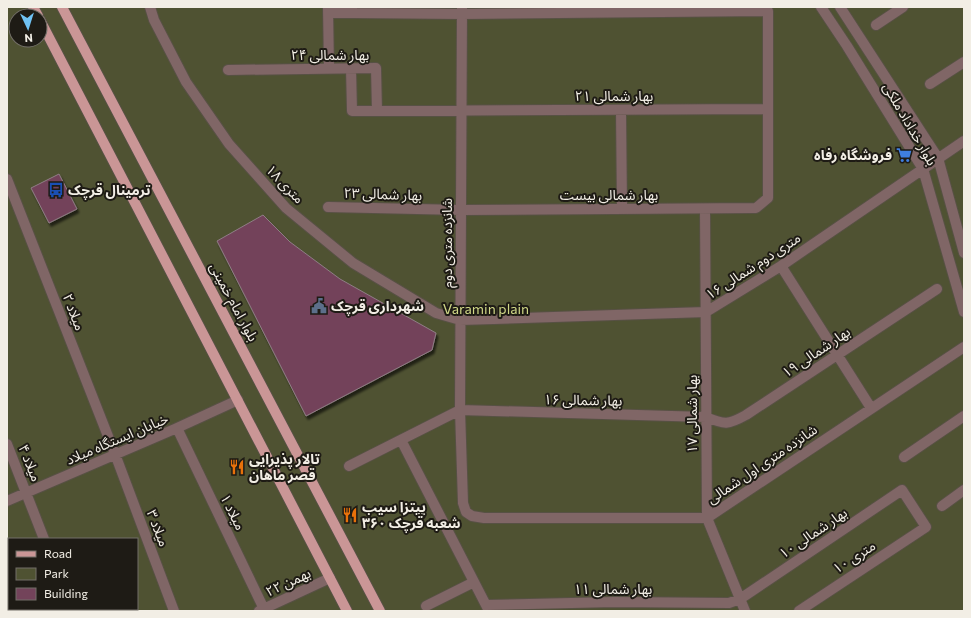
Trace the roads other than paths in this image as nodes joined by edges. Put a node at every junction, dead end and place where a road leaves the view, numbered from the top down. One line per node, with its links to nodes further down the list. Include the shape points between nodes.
1 (62, 7): 66 (main road, بلوار امام خمینی)
2 (150, 7): 35 (street, ۱۸ متری, via 154,20 186,82 228,144 286,208 354,263 436,313)
3 (821, 7): 24 (street, بلوار خداداد ملکی)
4 (840, 7): 23 (street, بلوار خداداد ملکی)
5 (903, 7): 11 (street)
6 (695, 9): 10 (street); 19 (street, via 768,11)
7 (328, 10): 8 (street); 15 (street)
8 (352, 10): 9 (street)
9 (462, 10): 10 (street); 21 (street, شانزده متری دوم)
10 (581, 10)
11 (876, 25)
12 (48, 35): 38 (main road)
13 (964, 62): 17 (street)
14 (351, 68): 15 (street, بهار شمالی ۲۴); 20 (street, بهار شمالی ۲۴, via 376,68); 20 (street, via 352,112)
15 (329, 69): 16 (street, بهار شمالی ۲۴)
16 (228, 70)
17 (930, 84)
18 (621, 110): 19 (street, بهار شمالی ۲۱); 21 (street, بهار شمالی ۲۱); 27 (street)
19 (768, 110): 28 (street, بهار شمالی بیست, via 768,198 756,208)
20 (377, 111): 21 (street)
21 (461, 111): 29 (street, شانزده متری دوم)
22 (964, 141): 23 (street, ۱۶ متری دوم شمالی)
23 (938, 158): 24 (street, ۱۶ متری دوم شمالی); 30 (street, بلوار خداداد ملکی)
24 (923, 169): 31 (street, ۱۶ متری دوم شمالی); 34 (street, بلوار خداداد ملکی)
25 (7, 179): 46 (street, میلاد ۲)
26 (328, 207): 29 (street, بهار شمالی ۲۳)
27 (622, 209): 28 (street, بهار شمالی بیست); 29 (street, بهار شمالی بیست)
28 (705, 209): 33 (street, بهار شمالی ۱۷)
29 (461, 210): 35 (street, شانزده متری دوم)
30 (964, 253)
31 (781, 266): 33 (street, ۱۶ متری دوم شمالی); 37 (street)
32 (937, 289): 37 (street, بهار شمالی ۱۹)
33 (706, 312): 35 (street, ۱۶ متری دوم شمالی); 42 (street, بهار شمالی ۱۷)
34 (964, 312)
35 (460, 320): 40 (street, شانزده متری دوم)
36 (964, 347): 39 (street, شانزده متری اول شمالی)
37 (837, 354): 39 (street); 42 (street, بهار شمالی ۱۹, via 732,422 720,423)
38 (238, 400): 43 (street, خیابان ایستگاه میلاد); 57 (main road)
39 (871, 408): 55 (street, شانزده متری اول شمالی)
40 (460, 410): 42 (street, بهار شمالی ۱۶); 44 (street); 53 (street, شانزده متری دوم)
41 (964, 416): 47 (street)
42 (706, 417): 55 (street, بهار شمالی ۱۷)
43 (177, 428): 46 (street, خیابان ایستگاه میلاد); 63 (street, میلاد ۱)
44 (401, 440): 48 (street); 58 (street, بهار شمالی ۱۱)
45 (7, 444): 51 (street, میلاد ۴)
46 (115, 454): 51 (street, خیابان ایستگاه میلاد); 64 (street, میلاد ۳)
47 (904, 457)
48 (349, 466)
49 (902, 490): 59 (street, بهار شمالی ۱۰); 69 (street, ۱۰ متری, via 926,527)
50 (964, 490): 54 (street)
51 (27, 493): 52 (street, خیابان ایستگاه میلاد); 56 (street, میلاد ۴)
52 (7, 501)
53 (462, 503): 55 (street, شانزده متری اول شمالی, via 466,512 484,518)
54 (942, 506)
55 (707, 518): 59 (street, بهار شمالی ۱۷)
56 (44, 538)
57 (330, 578): 63 (street, ۲۲ بهمن); 65 (main road)
58 (474, 582): 61 (street); 62 (street, بهار شمالی ۱۱)
59 (740, 599): 60 (street, بهار شمالی ۱۱, via 729,603); 68 (street, بهار شمالی ۱۷)
60 (614, 602): 62 (street, بهار شمالی ۱۱); 67 (street)
61 (426, 606)
62 (488, 608)
63 (261, 610)
64 (174, 611)
65 (347, 611)
66 (380, 611)
67 (597, 611)
68 (745, 611)
69 (799, 611)

